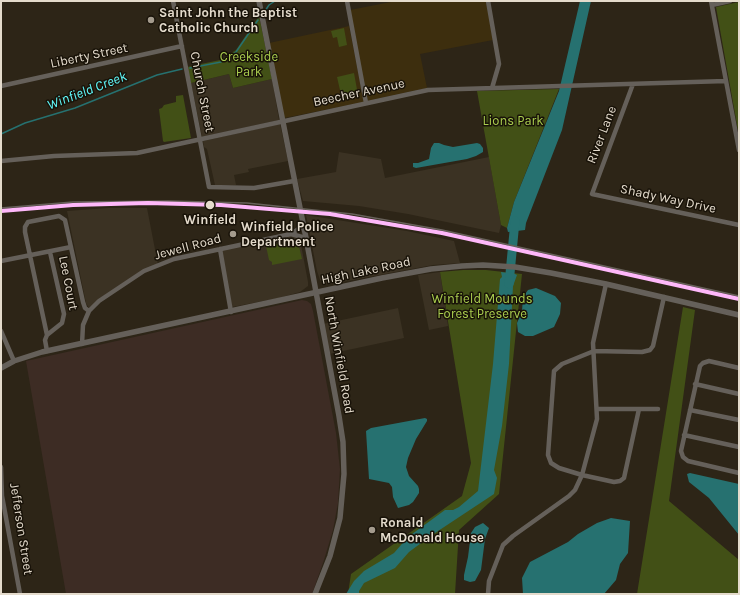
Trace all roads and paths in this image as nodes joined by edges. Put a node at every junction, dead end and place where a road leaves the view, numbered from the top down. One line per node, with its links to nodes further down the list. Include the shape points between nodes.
1 (173, 1): 7 (street, Church Street)
2 (258, 1): 13 (street, North Winfield Road)
3 (347, 1): 12 (street)
4 (488, 1): 11 (street, via 499,64)
5 (730, 1): 6 (street)
6 (712, 3): 8 (street)
7 (182, 46): 10 (street, Liberty Street); 14 (street, Church Street)
8 (726, 81): 9 (street, Beecher Avenue); 15 (street)
9 (633, 84): 11 (street, Beecher Avenue); 18 (street, River Lane)
10 (1, 86)
11 (492, 88): 12 (street, Beecher Avenue, via 428,90)
12 (366, 103): 13 (street, Beecher Avenue)
13 (282, 121): 14 (street, Beecher Avenue); 17 (street, North Winfield Road)
14 (200, 139): 16 (street, Beecher Avenue, via 137,153); 17 (street, Church Street, via 209,187 254,188)
15 (739, 150)
16 (1, 161)
17 (294, 182): 19 (street, North Winfield Road)
18 (592, 194): 20 (street, Shady Way Drive)
19 (304, 225): 21 (street, Jewell Road); 22 (street, North Winfield Road)
20 (739, 225)
21 (291, 234): 22 (street, Jewell Road); 24 (street, Jewell Road)
22 (306, 238): 29 (street, North Winfield Road)
23 (70, 248): 25 (street); 26 (street, via 65,220 60,216 28,222 25,232); 31 (street, via 85,308)
24 (220, 249): 31 (street, Jewell Road, via 151,267); 32 (street)
25 (50, 252): 26 (street); 35 (street, Lee Court, via 64,314 62,323)
26 (30, 256): 27 (street); 35 (street)
27 (1, 261)
28 (606, 284): 29 (street, High Lake Road, via 515,267 483,265 431,269); 30 (street, High Lake Road); 38 (street, via 594,336)
29 (316, 293): 32 (street, High Lake Road); 55 (street, North Winfield Road, via 339,416 344,474 338,530)
30 (664, 297): 33 (street, High Lake Road); 38 (street, via 650,350)
31 (91, 309): 36 (street, via 83,325)
32 (231, 312): 36 (street, High Lake Road)
33 (739, 315)
34 (1, 331): 39 (street)
35 (47, 335): 37 (street)
36 (82, 344): 37 (street, High Lake Road)
37 (47, 351): 39 (street, High Lake Road)
38 (594, 351): 44 (street); 53 (street, via 562,364 554,371 549,459 554,466)
39 (14, 361): 40 (street, High Lake Road)
40 (1, 368)
41 (739, 368): 42 (street, via 706,362 700,366)
42 (695, 384): 43 (street); 47 (street)
43 (739, 394)
44 (597, 409): 45 (street); 53 (street, via 595,428)
45 (640, 409): 46 (street); 53 (street, via 624,478 614,482)
46 (658, 409)
47 (690, 410): 48 (street); 49 (street)
48 (739, 420)
49 (684, 435): 50 (street); 52 (street, via 680,451 685,459)
50 (739, 446)
51 (1, 467): 54 (street, Jefferson Street, via 2,496)
52 (739, 473)
53 (582, 475): 56 (street, via 569,496 504,545 489,581)
54 (20, 594)
55 (315, 594)
56 (488, 594)

